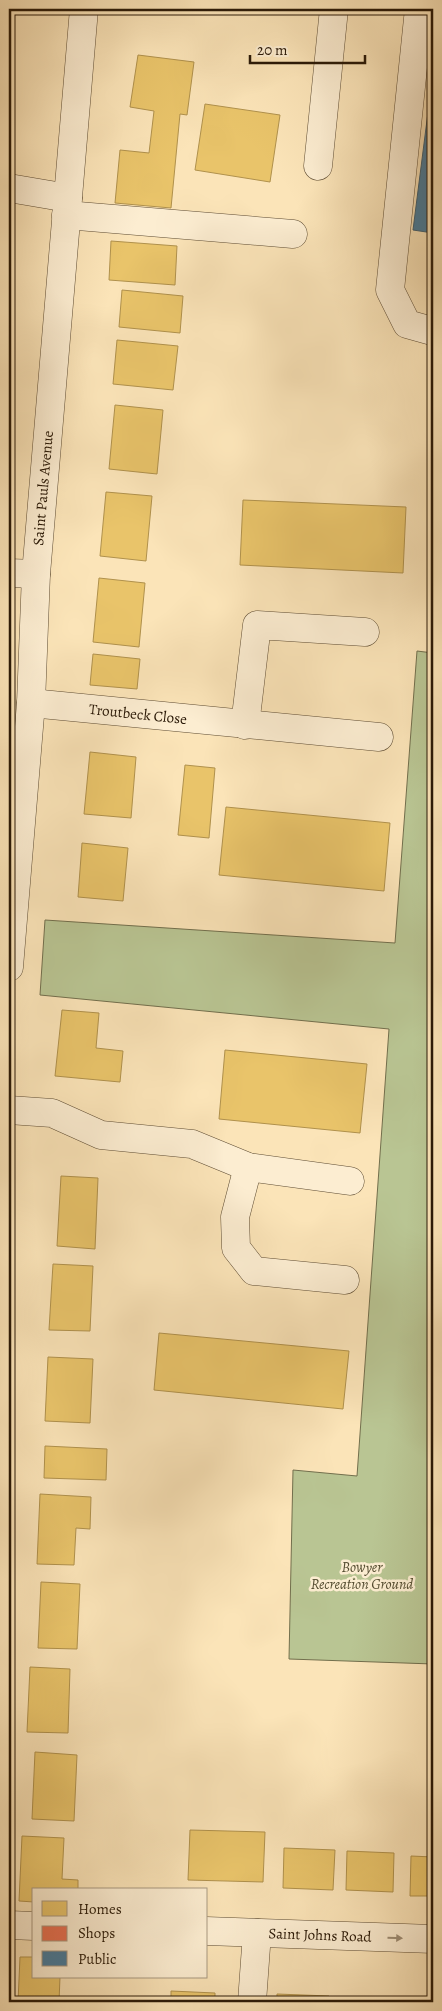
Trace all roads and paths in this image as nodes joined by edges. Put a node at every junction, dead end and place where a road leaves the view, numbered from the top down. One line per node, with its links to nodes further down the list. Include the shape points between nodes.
1 (84, 9): 6 (street, Saint Pauls Avenue)
2 (334, 9): 4 (street)
3 (419, 9): 8 (street, via 390,290 407,324)
4 (318, 166)
5 (9, 188): 6 (street)
6 (67, 206): 7 (street); 10 (street, Saint Pauls Avenue)
7 (293, 234)
8 (432, 331)
9 (9, 573): 10 (street)
10 (36, 574): 12 (street, Saint Pauls Avenue)
11 (365, 632): 13 (street, via 257,625)
12 (31, 703): 13 (street, Troutbeck Close); 15 (street, Saint Pauls Avenue)
13 (245, 725): 14 (street, Troutbeck Close)
14 (379, 737)
15 (9, 967)
16 (9, 1110): 17 (street, via 52,1113 101,1135 192,1144)
17 (248, 1166): 18 (street); 19 (street, via 235,1217 236,1248 254,1271)
18 (350, 1181)
19 (345, 1280)
20 (9, 1925): 21 (street)
21 (32, 1926)
22 (208, 1931): 23 (street, Saint Johns Road)
23 (257, 1933): 24 (street, Saint Johns Road, one-way to 24); 25 (street)
24 (433, 1939)
25 (252, 2002)

